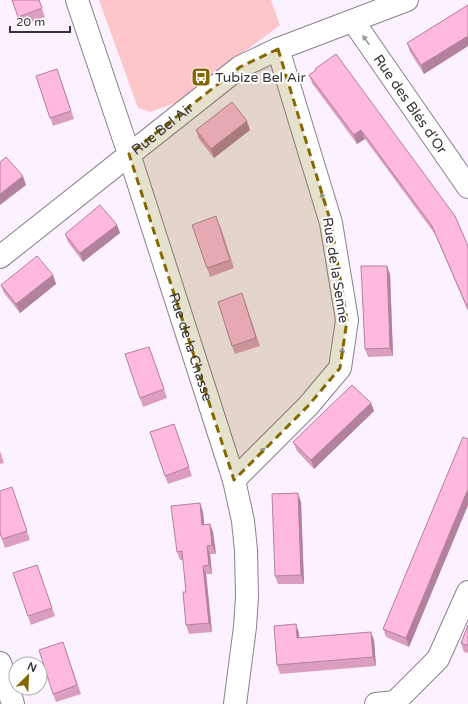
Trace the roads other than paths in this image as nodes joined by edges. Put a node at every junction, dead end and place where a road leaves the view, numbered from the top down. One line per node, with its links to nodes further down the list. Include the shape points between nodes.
1 (77, 0): 5 (street, Rue de la Chasse)
2 (407, 0): 3 (street, Rue Bel Air)
3 (353, 21): 4 (street, Rue Bel Air); 6 (street, Rue des Blés d'Or, one-way to 3)
4 (278, 49): 5 (street, Rue Bel Air, via 240,67); 8 (street, Rue de la Senne, one-way to 4, via 308,406 340,368 347,320 331,223)
5 (129, 154): 7 (street, Rue Bel Air); 8 (street, Rue de la Chasse)
6 (468, 187)
7 (0, 257)
8 (234, 480): 12 (street, Rue de la Chasse, via 246,550 245,627)
9 (468, 592): 13 (street, via 438,659 395,702)
10 (0, 663): 11 (street)
11 (13, 704)
12 (235, 704)
13 (376, 704)

